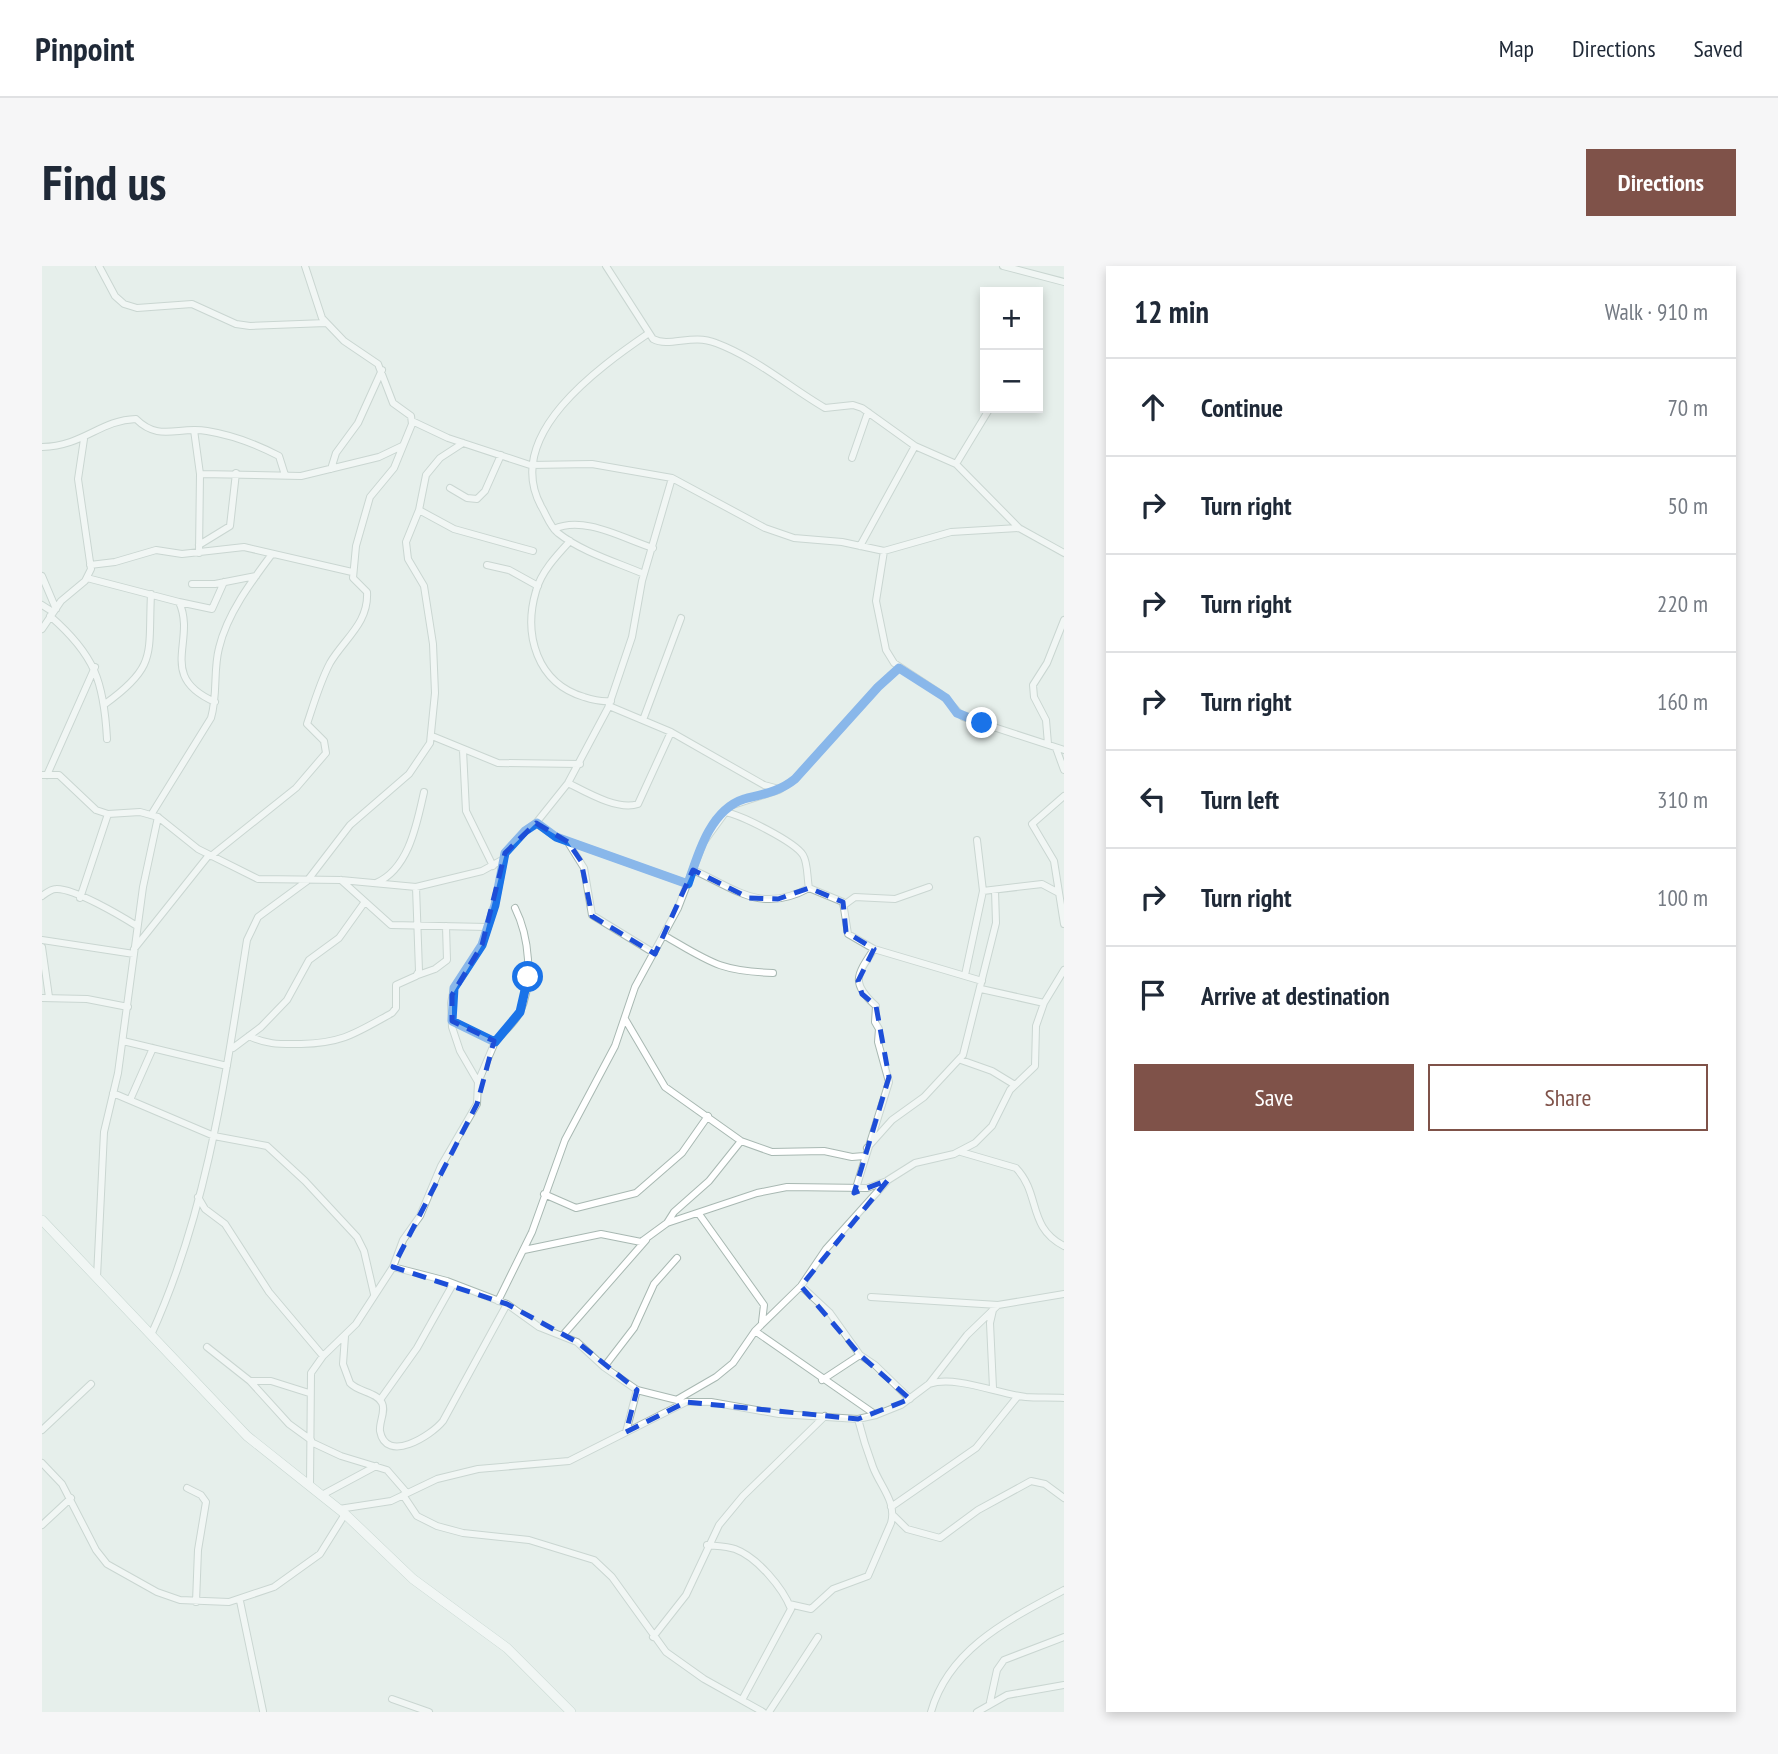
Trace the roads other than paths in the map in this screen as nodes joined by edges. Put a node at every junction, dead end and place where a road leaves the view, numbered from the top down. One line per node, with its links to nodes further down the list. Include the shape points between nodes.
1 (99, 266): 6 (street, via 115,296 137,308 192,304 250,326)
2 (305, 266): 6 (street)
3 (606, 266): 7 (street)
4 (1003, 266): 5 (street)
5 (1064, 282)
6 (326, 323): 8 (street)
7 (649, 333): 9 (street, via 666,343 695,337 714,342 787,381 825,408 853,405); 21 (street, via 597,369 570,397 538,441)
8 (382, 370): 11 (street, via 393,404); 22 (street)
9 (868, 412): 16 (street); 19 (street)
10 (987, 413): 20 (street)
11 (412, 421): 14 (street); 15 (street)
12 (194, 430): 13 (street, via 163,433 145,428 136,419 124,419); 24 (street); 25 (street, via 259,445 279,456)
13 (84, 439): 17 (street); 40 (street, via 78,479)
14 (463, 443): 18 (street); 28 (street, via 440,458 426,475)
15 (402, 446): 22 (street); 42 (street, via 391,473 370,496)
16 (915, 446): 20 (street); 33 (street)
17 (42, 447)
18 (501, 455): 21 (street); 27 (street, via 477,499)
19 (852, 458)
20 (956, 464): 29 (street)
21 (530, 465): 26 (street, via 592,464); 30 (street, via 534,489)
22 (331, 469): 25 (street)
23 (236, 473): 24 (street); 25 (street); 32 (street, via 230,526)
24 (200, 474): 32 (street)
25 (285, 475)
26 (672, 478): 33 (street, via 775,533); 34 (street)
27 (450, 488)
28 (419, 510): 35 (street, via 454,529); 64 (street, via 406,542 408,559 424,586 433,644)
29 (1019, 527): 36 (street, via 951,532); 38 (street)
30 (554, 529): 31 (street); 34 (street, via 582,524)
31 (570, 541): 43 (street); 49 (street)
32 (199, 545): 37 (street)
33 (860, 546): 36 (street)
34 (653, 548): 43 (street)
35 (533, 551)
36 (884, 551): 58 (street, via 876,601 886,650)
37 (199, 553): 39 (street, via 244,547); 40 (street, via 156,550)
38 (1064, 553)
39 (272, 554): 42 (street); 45 (street)
40 (90, 565): 46 (street)
41 (487, 565): 49 (street, via 509,570)
42 (352, 572): 83 (street, via 367,593 364,613 326,670 307,724 324,741 326,753 301,784)
43 (644, 574): 60 (street, via 632,637)
44 (42, 576): 53 (street)
45 (256, 576): 47 (street); 59 (street, via 223,636)
46 (87, 578): 50 (street); 53 (street)
47 (224, 582): 48 (street); 51 (street, via 212,609)
48 (192, 584)
49 (538, 586): 60 (street, via 533,643 540,667 575,694)
50 (151, 594): 51 (street); 61 (street, via 146,665 128,687)
51 (179, 602): 59 (street, via 184,675 195,692)
52 (42, 605): 53 (street)
53 (53, 613): 56 (street); 57 (street)
54 (681, 618): 62 (street)
55 (1064, 620): 66 (street, via 1033,685 1046,720)
56 (42, 629)
57 (95, 667): 61 (street); 72 (street)
58 (899, 668): 66 (street, via 934,690 963,717); 74 (street)
59 (215, 702): 79 (street, via 211,718)
60 (610, 703): 62 (street); 70 (street)
61 (105, 704): 65 (street)
62 (643, 720): 63 (street)
63 (671, 732): 73 (street, via 638,804 617,803); 74 (street, via 764,785)
64 (432, 736): 68 (street); 88 (street, via 409,774 359,816)
65 (107, 739)
66 (1048, 744): 67 (street)
67 (1056, 748): 69 (street); 71 (street)
68 (463, 750): 70 (street, via 498,763); 85 (street, via 466,811)
69 (1064, 750)
70 (580, 764): 73 (street)
71 (1064, 771)
72 (44, 775): 78 (street, via 59,775 90,806)
73 (568, 783): 80 (street)
74 (781, 789): 77 (street, via 742,800)
75 (424, 792): 89 (street, via 415,833 397,869)
76 (1064, 796): 96 (street, via 1032,824 1055,861)
77 (724, 812): 86 (street, via 702,843); 93 (street, via 760,826 799,851)
78 (108, 814): 79 (street); 98 (street)
79 (154, 816): 83 (street); 104 (street)
80 (537, 823): 82 (street); 84 (street, via 514,841)
81 (977, 840): 95 (street)
82 (568, 842): 90 (street); 112 (street, via 584,868 592,915)
83 (210, 856): 88 (street, via 258,879); 111 (street)
84 (502, 860): 85 (street); 106 (street)
85 (493, 866): 91 (street)
86 (693, 870): 90 (street); 93 (street, via 750,898 778,900)
87 (341, 880): 88 (street); 89 (street); 99 (street)
88 (307, 881): 128 (street, via 265,910 252,926)
89 (374, 884): 91 (street)
90 (688, 884): 107 (street)
91 (416, 887): 103 (street)
92 (929, 887): 100 (street, via 895,899 855,897)
93 (808, 888): 100 (street)
94 (995, 890): 95 (street); 96 (street, via 1042,884); 117 (street, via 996,923)
95 (983, 891): 116 (street)
96 (1057, 892): 102 (street)
97 (42, 896): 98 (street, via 58,889)
98 (80, 898): 104 (street)
99 (364, 902): 103 (street, via 391,925); 124 (street, via 346,931 309,960 287,1000)
100 (844, 905): 110 (street, via 845,930)
101 (515, 908): 126 (street, via 525,939 528,977 520,1012)
102 (1064, 924)
103 (417, 925): 105 (street); 115 (street)
104 (136, 926): 111 (street)
105 (446, 926): 106 (street); 115 (street, via 447,960)
106 (488, 927): 123 (street, via 474,961 454,988)
107 (665, 936): 112 (street); 114 (street, via 716,965)
108 (42, 940): 111 (street)
109 (42, 947): 119 (street)
110 (874, 949): 116 (street); 138 (street, via 860,969 858,981 862,994 876,1006 878,1042 889,1082)
111 (134, 951): 121 (street)
112 (654, 953): 122 (street, via 635,987)
113 (1064, 970): 120 (street)
114 (772, 974)
115 (418, 975): 124 (street, via 397,985 392,1013 337,1042 270,1045)
116 (965, 975): 117 (street)
117 (982, 981): 118 (street)
118 (981, 989): 120 (street); 129 (street)
119 (46, 998): 121 (street)
120 (1044, 1003): 132 (street, via 1036,1026 1035,1066)
121 (128, 1007): 125 (street)
122 (625, 1019): 135 (street, via 664,1087); 143 (street, via 608,1062 565,1140)
123 (452, 1021): 126 (street); 131 (street, via 460,1051)
124 (249, 1036): 128 (street)
125 (123, 1041): 127 (street); 133 (street)
126 (495, 1042): 131 (street)
127 (153, 1048): 130 (street); 134 (street)
128 (232, 1049): 130 (street)
129 (961, 1060): 132 (street); 138 (street)
130 (228, 1066): 136 (street)
131 (478, 1082): 152 (street, via 477,1104 441,1166)
132 (1014, 1085): 139 (street, via 992,1126)
133 (113, 1093): 134 (street); 153 (street, via 104,1132)
134 (130, 1100): 136 (street)
135 (708, 1116): 137 (street); 143 (street, via 682,1153 635,1193 576,1209)
136 (214, 1136): 144 (street); 157 (street, via 267,1146 305,1181 360,1243)
137 (741, 1140): 140 (street, via 772,1152); 147 (street)
138 (867, 1148): 140 (street)
139 (961, 1152): 141 (street, via 915,1163); 149 (street, via 1016,1168 1042,1230)
140 (864, 1156): 142 (street)
141 (888, 1181): 142 (street); 155 (street, via 827,1249)
142 (856, 1188): 145 (street, via 779,1188)
143 (544, 1194): 150 (street)
144 (198, 1197): 164 (street, via 184,1255); 169 (street, via 205,1209 225,1224 270,1292)
145 (699, 1214): 147 (street); 162 (street, via 764,1305)
146 (42, 1220): 153 (main road)
147 (667, 1223): 148 (street)
148 (647, 1239): 150 (street, via 636,1242 601,1234); 165 (street)
149 (1064, 1246)
150 (524, 1250): 159 (street)
151 (677, 1258): 170 (street, via 654,1284 634,1328)
152 (393, 1267): 154 (street); 157 (street)
153 (96, 1279): 164 (main road)
154 (453, 1284): 159 (street); 182 (street, via 417,1348)
155 (801, 1286): 162 (street); 168 (street, via 830,1313)
156 (1064, 1294): 161 (street)
157 (374, 1295): 166 (street)
158 (870, 1297): 161 (street)
159 (498, 1301): 160 (street)
160 (507, 1304): 165 (street); 182 (street, via 443,1422 430,1434 403,1447 390,1446 381,1433 384,1407)
161 (995, 1307): 174 (street); 175 (street, via 990,1323)
162 (761, 1324): 163 (street)
163 (755, 1331): 171 (street); 180 (street, via 726,1370)
164 (151, 1335): 192 (main road, via 247,1436)
165 (563, 1335): 170 (street)
166 (345, 1336): 169 (street); 182 (street, via 343,1364 350,1382)
167 (207, 1347): 172 (street)
168 (860, 1355): 171 (street); 181 (street)
169 (323, 1356): 177 (street, via 311,1373)
170 (604, 1367): 176 (street)
171 (822, 1380): 184 (street)
172 (250, 1381): 177 (street, via 271,1381); 189 (street)
173 (91, 1384): 187 (street)
174 (929, 1384): 175 (street); 181 (street)
175 (993, 1388): 178 (street)
176 (637, 1390): 180 (street); 188 (street)
177 (309, 1393): 189 (street)
178 (1018, 1396): 179 (street); 198 (street, via 976,1448)
179 (1064, 1398)
180 (678, 1399): 183 (street)
181 (910, 1399): 184 (street)
182 (380, 1400)
183 (687, 1402): 185 (street); 188 (street)
184 (876, 1415): 186 (street)
185 (825, 1416): 186 (street); 202 (street, via 743,1496)
186 (858, 1419): 198 (street)
187 (42, 1430)
188 (626, 1432): 195 (street, via 569,1461 478,1469)
189 (311, 1441): 191 (street); 192 (street)
190 (42, 1462): 197 (street)
191 (376, 1466): 194 (street); 195 (street, via 394,1475)
192 (310, 1485): 194 (main road)
193 (187, 1488): 205 (street, via 206,1502)
194 (322, 1494): 199 (main road)
195 (405, 1494): 199 (street); 207 (street, via 417,1516 437,1526 529,1541 594,1560 612,1577)
196 (1064, 1497): 200 (street, via 1031,1481 978,1510 940,1538 907,1529)
197 (71, 1498): 201 (street); 205 (street, via 107,1564 157,1592)
198 (891, 1507): 200 (street)
199 (342, 1511): 204 (street, via 320,1554 307,1566); 216 (main road, via 413,1579 522,1661)
200 (893, 1515): 206 (street, via 868,1576 833,1589 811,1609)
201 (42, 1525)
202 (708, 1545): 206 (street, via 745,1553); 207 (street, via 686,1595)
203 (1064, 1590): 219 (street, via 978,1642 950,1671)
204 (240, 1601): 205 (street); 214 (street)
205 (196, 1602)
206 (789, 1604): 212 (street, via 790,1615)
207 (653, 1637): 212 (street, via 678,1663)
208 (818, 1637): 218 (street)
209 (1064, 1637): 213 (street, via 1004,1660)
210 (1064, 1685): 213 (street)
211 (391, 1699): 215 (street)
212 (742, 1700): 217 (street)
213 (990, 1702): 220 (street)
214 (263, 1711)
215 (429, 1712)
216 (570, 1712)
217 (763, 1712)
218 (769, 1712)
219 (932, 1712)
220 (976, 1712)

